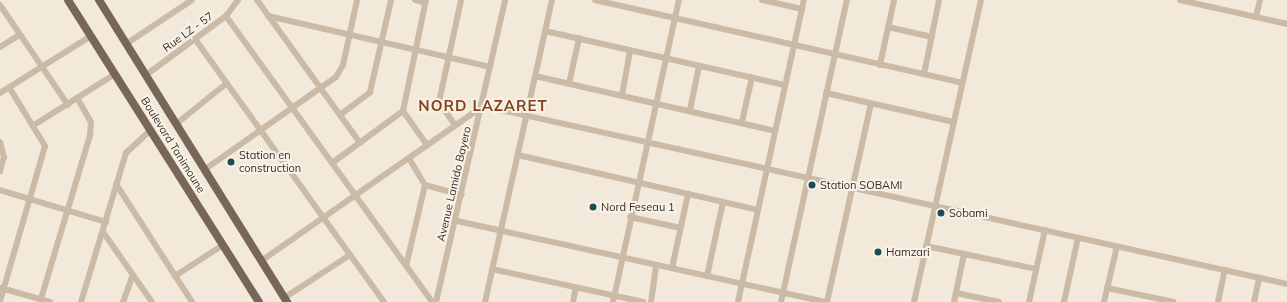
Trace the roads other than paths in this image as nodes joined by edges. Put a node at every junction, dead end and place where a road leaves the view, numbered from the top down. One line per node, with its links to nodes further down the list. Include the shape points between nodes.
1 (68, 0): 34 (main road, Boulevard Tanimoune)
2 (98, 0): 39 (main road, Boulevard Tanimoune)
3 (192, 0): 39 (street)
4 (238, 0): 25 (street, Rue LZ - 57)
5 (257, 0): 26 (street)
6 (357, 0): 32 (street)
7 (391, 0): 38 (street)
8 (415, 0): 22 (street)
9 (461, 0): 45 (street)
10 (505, 0): 50 (street, Avenue Lamido Bayero)
11 (552, 0): 31 (street)
12 (595, 0): 28 (street)
13 (679, 0): 28 (street)
14 (767, 0): 24 (street)
15 (804, 0): 24 (street)
16 (847, 0): 44 (street)
17 (894, 0): 30 (street)
18 (940, 0): 35 (street)
19 (981, 0): 57 (street)
20 (1180, 0): 27 (street)
21 (1260, 0): 27 (street)
22 (426, 2): 42 (street)
23 (0, 6): 33 (street)
24 (802, 9): 41 (street)
25 (226, 16): 37 (street, Rue LZ - 57); 70 (street)
26 (268, 16): 32 (street); 61 (street)
27 (1256, 17): 29 (street)
28 (674, 19): 41 (street); 46 (street)
29 (1287, 24)
30 (888, 27): 35 (street); 47 (street)
31 (545, 31): 36 (street); 54 (street)
32 (349, 33): 38 (street); 61 (street, via 341,71)
33 (19, 35): 40 (street); 49 (street)
34 (91, 36): 49 (street); 51 (main road, Boulevard Tanimoune)
35 (932, 37): 52 (street)
36 (579, 38): 43 (street); 58 (street)
37 (195, 39): 53 (street, Rue LZ - 57); 56 (street)
38 (382, 40): 42 (street); 73 (street, via 370,92)
39 (126, 44): 53 (main road, Boulevard Tanimoune)
40 (0, 47)
41 (794, 47): 44 (street); 59 (street)
42 (416, 48): 45 (street); 72 (street)
43 (630, 51): 46 (street); 64 (street)
44 (835, 55): 47 (street); 63 (street)
45 (449, 57): 50 (street); 79 (street, via 439,102)
46 (665, 58): 48 (street); 66 (street)
47 (880, 65): 52 (street)
48 (699, 66): 55 (street); 71 (street)
49 (42, 67): 60 (street); 68 (street)
50 (490, 67): 69 (street, Avenue Lamido Bayero)
51 (115, 74): 65 (street); 80 (main road, Boulevard Tanimoune)
52 (924, 74): 57 (street)
53 (146, 75): 77 (main road, Boulevard Tanimoune)
54 (536, 76): 58 (street); 74 (street)
55 (752, 77): 59 (street); 75 (street)
56 (227, 83): 77 (street); 81 (street)
57 (962, 83): 76 (street)
58 (569, 84): 64 (street)
59 (785, 85): 82 (street)
60 (9, 88): 62 (street); 78 (street)
61 (319, 88): 70 (street); 73 (street)
62 (0, 93)
63 (826, 93): 67 (street); 93 (street)
64 (622, 95): 66 (street)
65 (78, 98): 68 (street); 105 (street, via 91,129)
66 (656, 102): 71 (street); 84 (street)
67 (871, 103): 76 (street); 97 (street)
68 (68, 105): 78 (street)
69 (483, 106): 74 (street); 79 (street); 100 (street, Avenue Lamido Bayero)
70 (292, 107): 81 (street); 89 (street)
71 (690, 110): 75 (street)
72 (403, 111): 85 (street); 86 (street)
73 (340, 115): 85 (street)
74 (527, 115): 84 (street); 87 (street)
75 (742, 122): 82 (street)
76 (954, 122): 104 (street)
77 (176, 124): 91 (main road, Boulevard Tanimoune)
78 (34, 125): 102 (street, via 44,149)
79 (455, 125): 86 (street)
80 (151, 130): 95 (street, via 128,150); 116 (main road, Boulevard Tanimoune)
81 (261, 130): 91 (street); 108 (street)
82 (775, 131): 90 (street)
83 (0, 142): 92 (street, via 4,157)
84 (647, 142): 90 (street); 94 (street)
85 (360, 143): 89 (street)
86 (428, 145): 88 (street)
87 (518, 154): 94 (street); 113 (street)
88 (409, 158): 96 (street); 101 (street)
89 (332, 163): 101 (street)
90 (767, 169): 93 (street); 106 (street)
91 (204, 170): 122 (main road, Boulevard Tanimoune)
92 (0, 171)
93 (808, 178): 97 (street); 138 (street)
94 (638, 182): 99 (street); 107 (street)
95 (116, 184): 110 (street); 130 (street)
96 (425, 185): 100 (street); 124 (street)
97 (853, 188): 104 (street); 161 (street)
98 (0, 190): 102 (street)
99 (688, 194): 103 (street); 111 (street)
100 (462, 195): 109 (street, Avenue Lamido Bayero)
101 (356, 196): 108 (street); 124 (street)
102 (30, 199): 105 (street); 136 (street)
103 (723, 202): 106 (street); 131 (street)
104 (935, 206): 112 (street); 117 (street)
105 (67, 210): 110 (street); 144 (street)
106 (758, 210): 133 (street)
107 (630, 217): 111 (street); 121 (street)
108 (324, 219): 120 (street); 122 (street)
109 (456, 221): 113 (street); 153 (street, Avenue Lamido Bayero)
110 (106, 222): 114 (street)
111 (681, 228): 125 (street)
112 (1045, 230): 115 (street); 127 (street)
113 (501, 231): 121 (street); 126 (street)
114 (103, 232): 129 (street); 146 (street)
115 (1078, 238): 118 (street); 166 (street)
116 (223, 245): 130 (street); 150 (main road, Boulevard Tanimoune)
117 (926, 246): 119 (street); 162 (street)
118 (1117, 246): 128 (street); 137 (street)
119 (964, 254): 127 (street); 139 (street)
120 (350, 255): 142 (street); 151 (street)
121 (621, 257): 123 (street); 140 (street)
122 (261, 261): 142 (main road, Boulevard Tanimoune)
123 (656, 265): 125 (street); 157 (street)
124 (406, 266): 152 (street)
125 (672, 268): 131 (street)
126 (492, 269): 135 (street); 154 (street)
127 (1036, 269): 165 (street)
128 (1225, 270): 132 (street); 169 (street)
129 (133, 274): 147 (street); 148 (street)
130 (175, 276): 149 (street)
131 (707, 276): 133 (street)
132 (1259, 278): 134 (street); 170 (street)
133 (742, 284): 138 (street); 158 (street)
134 (1287, 284)
135 (576, 287): 140 (street); 155 (street)
136 (2, 288): 143 (street); 144 (street)
137 (1107, 288): 141 (street); 167 (street)
138 (783, 293): 159 (street); 160 (street)
139 (956, 293): 163 (street); 164 (street)
140 (613, 299): 156 (street)
141 (1143, 299): 168 (street)
142 (286, 300)
143 (0, 301)
144 (40, 301): 145 (street)
145 (50, 302)
146 (81, 302)
147 (123, 302)
148 (152, 302)
149 (192, 302)
150 (259, 302)
151 (384, 302)
152 (432, 302)
153 (436, 302)
154 (485, 302)
155 (573, 302)
156 (643, 302)
157 (651, 302)
158 (738, 302)
159 (781, 302)
160 (824, 302)
161 (828, 302)
162 (914, 302)
163 (954, 302)
164 (999, 302)
165 (1029, 302)
166 (1064, 302)
167 (1104, 302)
168 (1174, 302)
169 (1218, 302)
170 (1254, 302)

